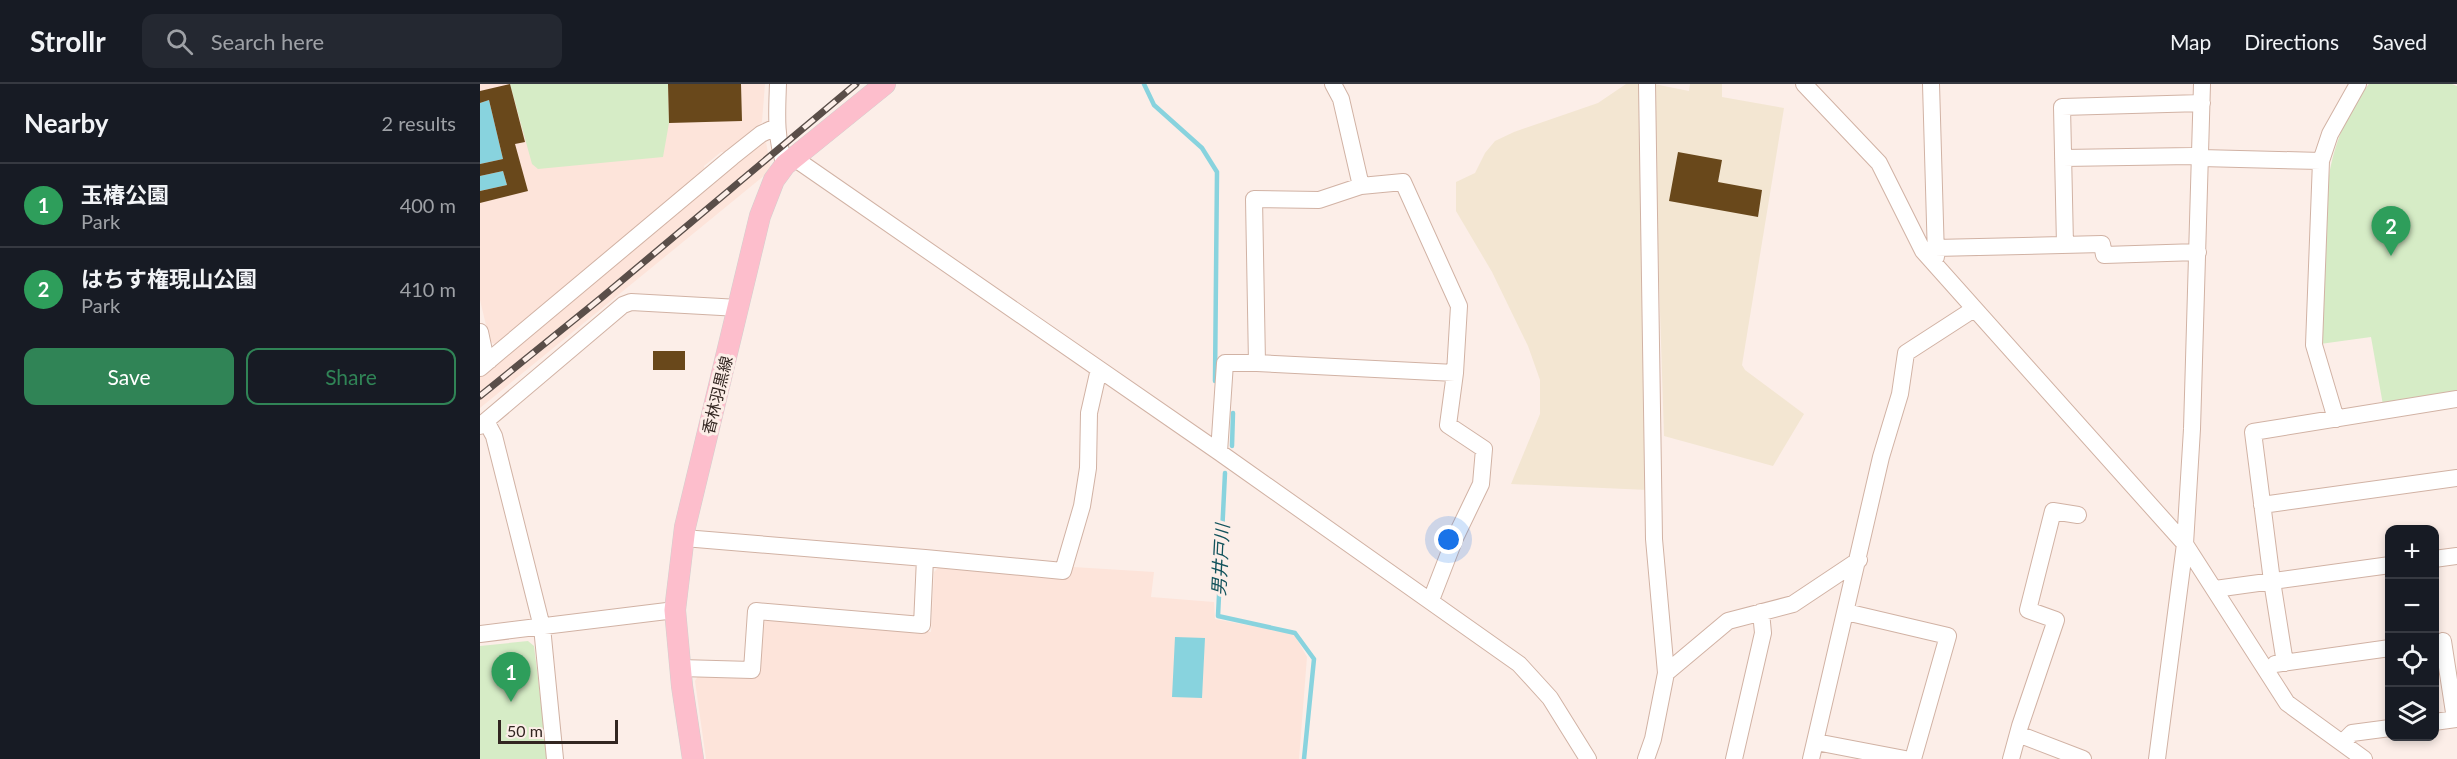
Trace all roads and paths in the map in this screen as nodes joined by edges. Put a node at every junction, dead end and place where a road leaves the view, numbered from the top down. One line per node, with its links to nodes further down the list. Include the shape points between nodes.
1 (778, 84): 10 (street)
2 (885, 84): 14 (main road, 香林羽黒線)
3 (1334, 84): 15 (street)
4 (1647, 84): 53 (street, via 1654,539)
5 (1804, 84): 18 (street, via 1879,163 1923,251)
6 (1931, 84): 18 (street)
7 (2202, 84): 9 (street)
8 (2358, 84): 13 (street, via 2330,134)
9 (2202, 103): 11 (street, via 2062,107); 12 (street)
10 (776, 127): 14 (street, via 779,148); 23 (street, via 732,157)
11 (2063, 158): 12 (street); 16 (street)
12 (2201, 158): 13 (street); 17 (street)
13 (2322, 161): 27 (street, via 2314,345)
14 (789, 162): 19 (main road, 香林羽黒線, via 774,180 765,202); 24 (street)
15 (1361, 186): 22 (street, via 1319,200 1254,199); 25 (street, via 1403,182 1459,306)
16 (2064, 245): 17 (street, via 2102,244 2104,255); 18 (street)
17 (2198, 252): 34 (street)
18 (1936, 256): 20 (street)
19 (739, 308): 28 (street, via 631,302 623,305); 33 (main road, 香林羽黒線)
20 (1974, 309): 34 (street); 38 (street, via 1906,353 1900,394 1881,457)
21 (480, 332): 23 (street)
22 (1257, 363): 25 (street); 29 (street, via 1225,363)
23 (485, 364)
24 (1099, 369): 29 (street); 36 (street, via 1089,413 1088,468 1082,506 1063,571)
25 (1455, 373): 42 (street, via 1448,425 1484,449 1481,484)
26 (2457, 399): 27 (street)
27 (2336, 419): 31 (street, via 2253,432)
28 (483, 424): 46 (street, via 494,436)
29 (1219, 452): 42 (street)
30 (2457, 478): 31 (street)
31 (2262, 505): 40 (street)
32 (2078, 515): 57 (street, via 2054,511 2028,610 2056,620)
33 (684, 538): 36 (street); 43 (main road, 香林羽黒線)
34 (2185, 544): 41 (street); 70 (street)
35 (2457, 556): 37 (street)
36 (926, 558): 52 (street, via 922,625 756,611 752,670)
37 (2439, 558)
38 (1859, 560): 44 (street, via 1793,604); 45 (street)
39 (2385, 566): 40 (street)
40 (2272, 581): 41 (street); 50 (street)
41 (2215, 589): 51 (street)
42 (1431, 600): 62 (street, via 1519,664 1550,698)
43 (675, 610): 46 (street); 52 (main road, 香林羽黒線)
44 (1761, 612): 53 (street, via 1728,621); 64 (street, via 1763,633)
45 (1846, 612): 58 (street); 67 (street, via 1948,636)
46 (542, 627): 47 (street); 60 (street)
47 (480, 634)
48 (2445, 641): 54 (street)
49 (2385, 649): 50 (street)
50 (2285, 663): 51 (street)
51 (2263, 665): 59 (street, via 2287,702)
52 (681, 669): 61 (main road, 香林羽黒線)
53 (1666, 673): 63 (street)
54 (2456, 719): 55 (street)
55 (2439, 721)
56 (2385, 729): 59 (street, via 2352,733)
57 (2018, 734): 68 (street); 69 (street)
58 (1815, 742): 65 (street); 66 (street)
59 (2342, 743): 71 (street)
60 (555, 759)
61 (693, 759)
62 (1588, 759)
63 (1646, 759)
64 (1734, 759)
65 (1811, 759)
66 (1905, 759)
67 (1913, 759)
68 (2011, 759)
69 (2083, 759)
70 (2157, 759)
71 (2364, 759)

